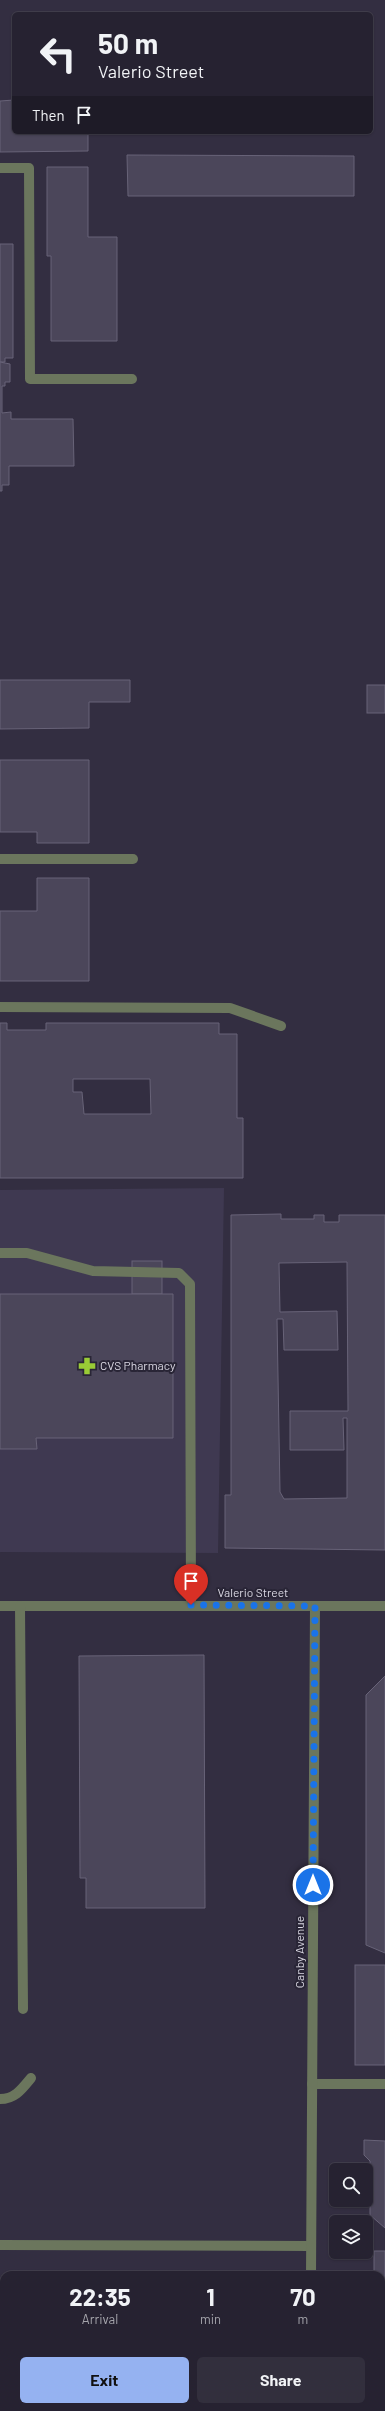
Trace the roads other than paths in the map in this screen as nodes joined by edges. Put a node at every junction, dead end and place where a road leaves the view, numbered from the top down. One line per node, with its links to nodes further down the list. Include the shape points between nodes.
1 (0, 168): 2 (street, via 29,168 30,379)
2 (132, 379)
3 (0, 859): 4 (street)
4 (133, 859)
5 (0, 1007): 6 (street, via 230,1008)
6 (281, 1026)
7 (0, 1253): 8 (street, via 27,1253 93,1271 179,1274 190,1284)
8 (191, 1605): 10 (street, Valerio Street); 11 (street, Valerio Street)
9 (0, 1606): 10 (street, Valerio Street)
10 (20, 1606): 13 (street)
11 (315, 1606): 12 (street, Valerio Street); 15 (street, Canby Avenue)
12 (385, 1606)
13 (23, 2009)
14 (31, 2078): 17 (street, via 18,2094)
15 (312, 2084): 16 (street); 19 (street, Canby Avenue)
16 (385, 2084)
17 (0, 2099)
18 (0, 2245): 19 (street)
19 (311, 2246): 20 (street, Canby Avenue)
20 (312, 2271)

